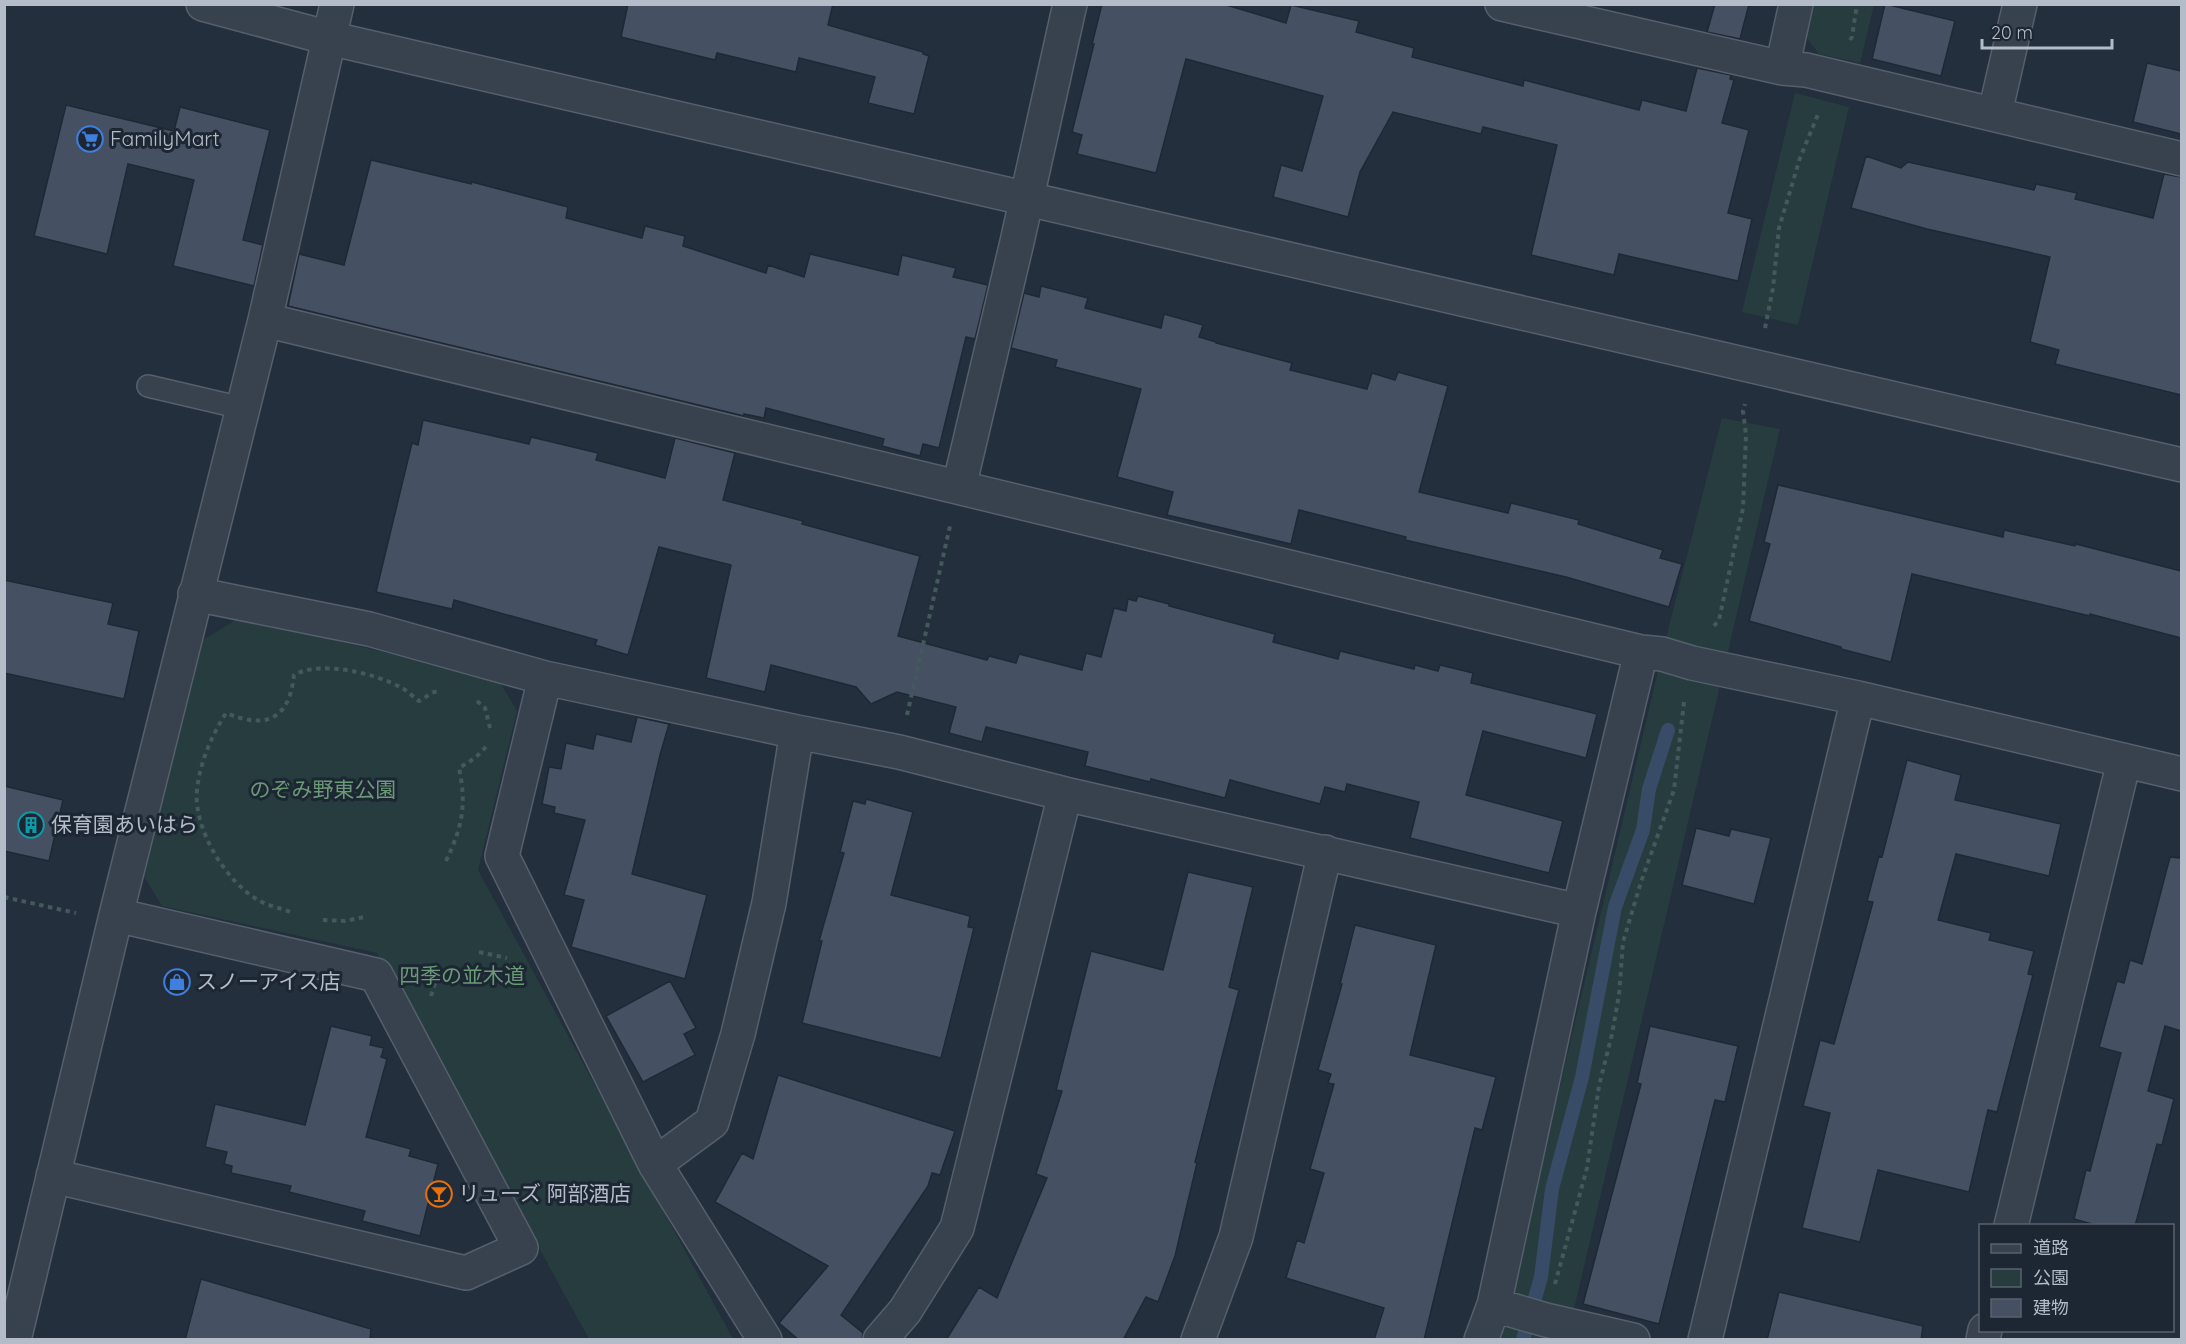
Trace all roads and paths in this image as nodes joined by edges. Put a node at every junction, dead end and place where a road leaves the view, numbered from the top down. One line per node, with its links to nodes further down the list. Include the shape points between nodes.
1 (203, 4): 8 (street)
2 (337, 4): 8 (street)
3 (1070, 4): 13 (street)
4 (1502, 4): 9 (street)
5 (1796, 4): 9 (street)
6 (1857, 4): 10 (path, via 1852,37 1838,53)
7 (2020, 4): 11 (street)
8 (329, 38): 13 (street); 14 (street)
9 (1782, 68): 10 (street)
10 (1831, 77): 11 (street); 15 (path, via 1779,228)
11 (1995, 113): 12 (street)
12 (2181, 159)
13 (1026, 199): 19 (street); 20 (street)
14 (265, 320): 18 (street); 20 (street)
15 (1764, 337)
16 (148, 386): 18 (lane)
17 (1746, 397): 23 (path, via 1743,508 1719,620 1710,632 1699,637)
18 (242, 408): 21 (street)
19 (2181, 465)
20 (959, 487): 22 (street); 31 (path)
21 (195, 594): 24 (street, via 369,629); 41 (street)
22 (1641, 652): 23 (street); 38 (street)
23 (1692, 663): 27 (street); 48 (path, via 1674,790 1623,942 1619,995 1599,1086 1587,1168)
24 (544, 678): 29 (street); 44 (street, via 502,856)
25 (443, 690): 39 (path, via 419,701 402,687 357,672 305,669 294,675 292,691 272,719 243,720 226,713 213,734 199,780 198,806 204,827 215,856 235,881 259,901)
26 (468, 693): 28 (path, via 485,708)
27 (1858, 698): 32 (street); 55 (street)
28 (489, 732)
29 (797, 732): 31 (street); 44 (street, via 770,903 712,1122)
30 (488, 738): 36 (path, via 485,748 459,768 462,815)
31 (899, 752): 34 (street)
32 (2124, 761): 33 (street); 46 (street)
33 (2181, 774)
34 (1065, 794): 35 (street); 51 (street, via 957,1228 905,1311)
35 (1325, 852): 38 (street); 52 (street, via 1236,1237)
36 (446, 861)
37 (4, 897): 40 (path)
38 (1579, 911): 47 (street)
39 (293, 913)
40 (82, 915)
41 (116, 915): 45 (street); 45 (street, via 376,975 521,1248 466,1273)
42 (364, 916): 43 (path, via 345,921)
43 (314, 919)
44 (655, 1164): 50 (street)
45 (53, 1176): 49 (street)
46 (2011, 1224)
47 (1494, 1305): 48 (street); 53 (street)
48 (1546, 1320): 54 (street)
49 (14, 1340)
50 (765, 1340)
51 (880, 1340)
52 (1198, 1340)
53 (1481, 1340)
54 (1633, 1340)
55 (1705, 1340)

